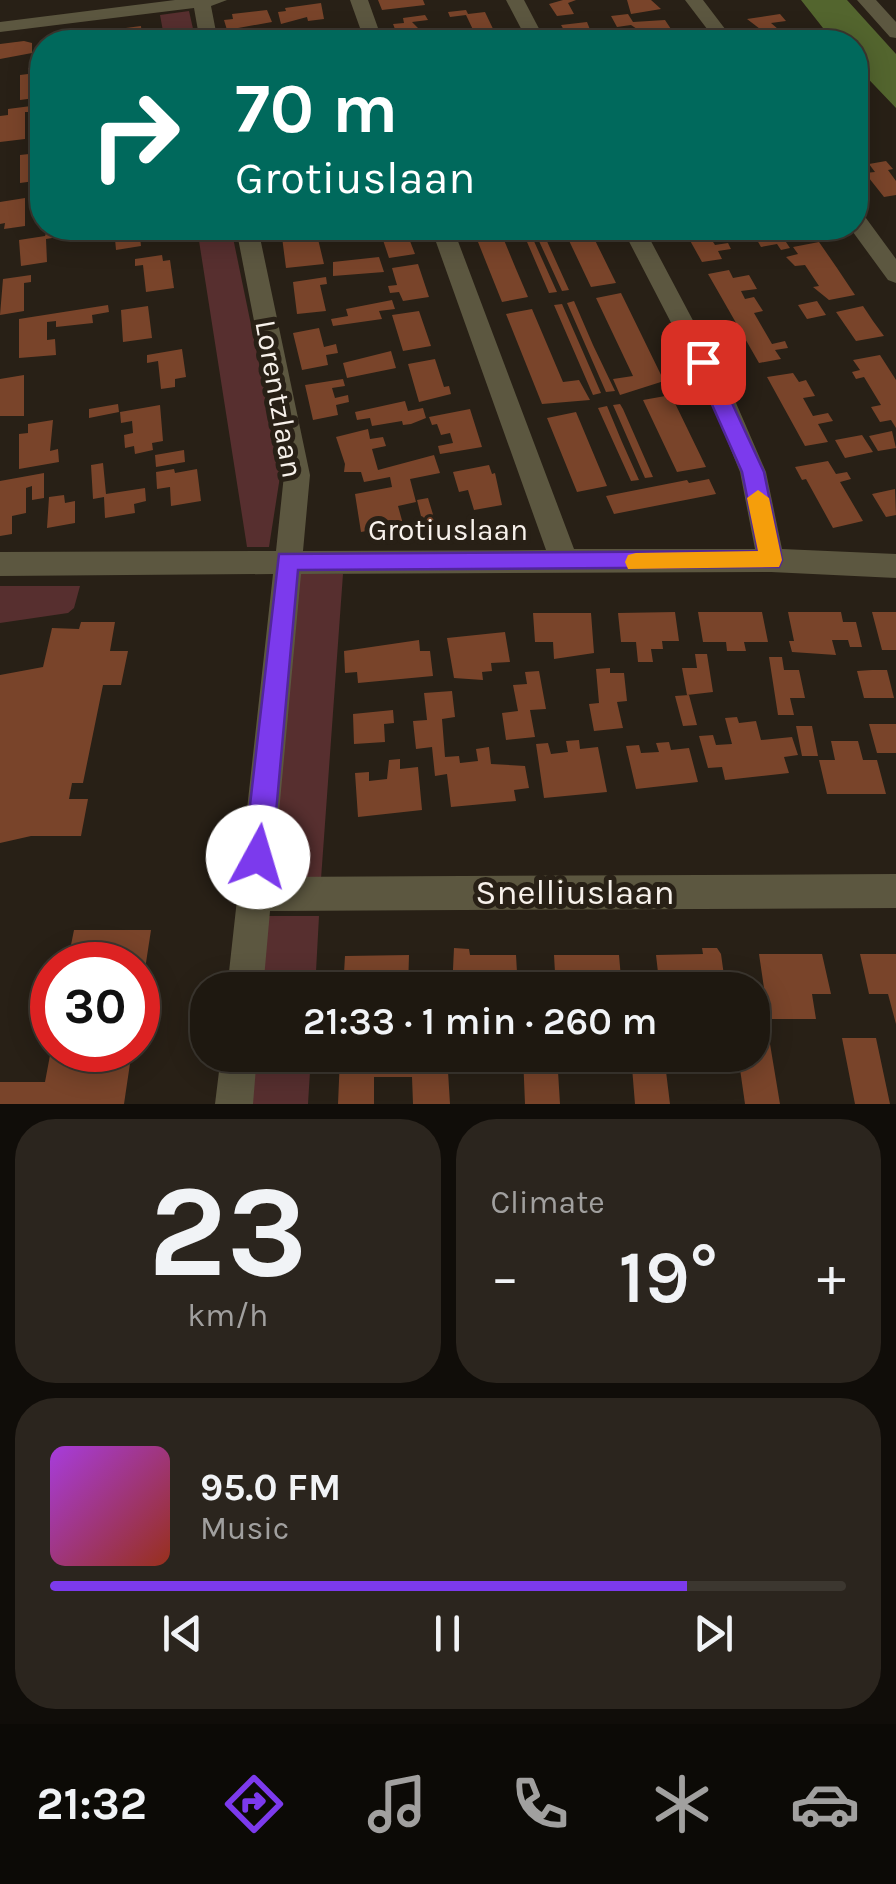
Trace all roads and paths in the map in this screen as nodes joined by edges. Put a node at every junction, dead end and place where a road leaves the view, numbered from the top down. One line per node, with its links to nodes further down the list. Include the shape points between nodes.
1 (358, 0): 8 (street)
2 (516, 0): 9 (street)
3 (694, 0): 10 (street)
4 (866, 0): 11 (street)
5 (207, 1): 6 (street); 7 (street)
6 (0, 27)
7 (208, 30)
8 (369, 30)
9 (532, 30)
10 (717, 30)
11 (896, 33)
12 (868, 237): 16 (street)
13 (249, 240): 18 (street, Lorentzlaan, via 297,475)
14 (446, 240): 19 (street)
15 (639, 240): 17 (street, via 753,472)
16 (896, 275)
17 (771, 560): 19 (street, Grotiuslaan); 21 (street, Grotiuslaan)
18 (288, 561): 19 (street, Grotiuslaan); 20 (street, Grotiuslaan); 23 (street, Lorentzlaan)
19 (566, 563)
20 (0, 564)
21 (896, 566)
22 (896, 891): 23 (street, Snelliuslaan)
23 (254, 894): 24 (street, Lorentzlaan)
24 (247, 972)
25 (237, 1072): 26 (street)
26 (234, 1104)

